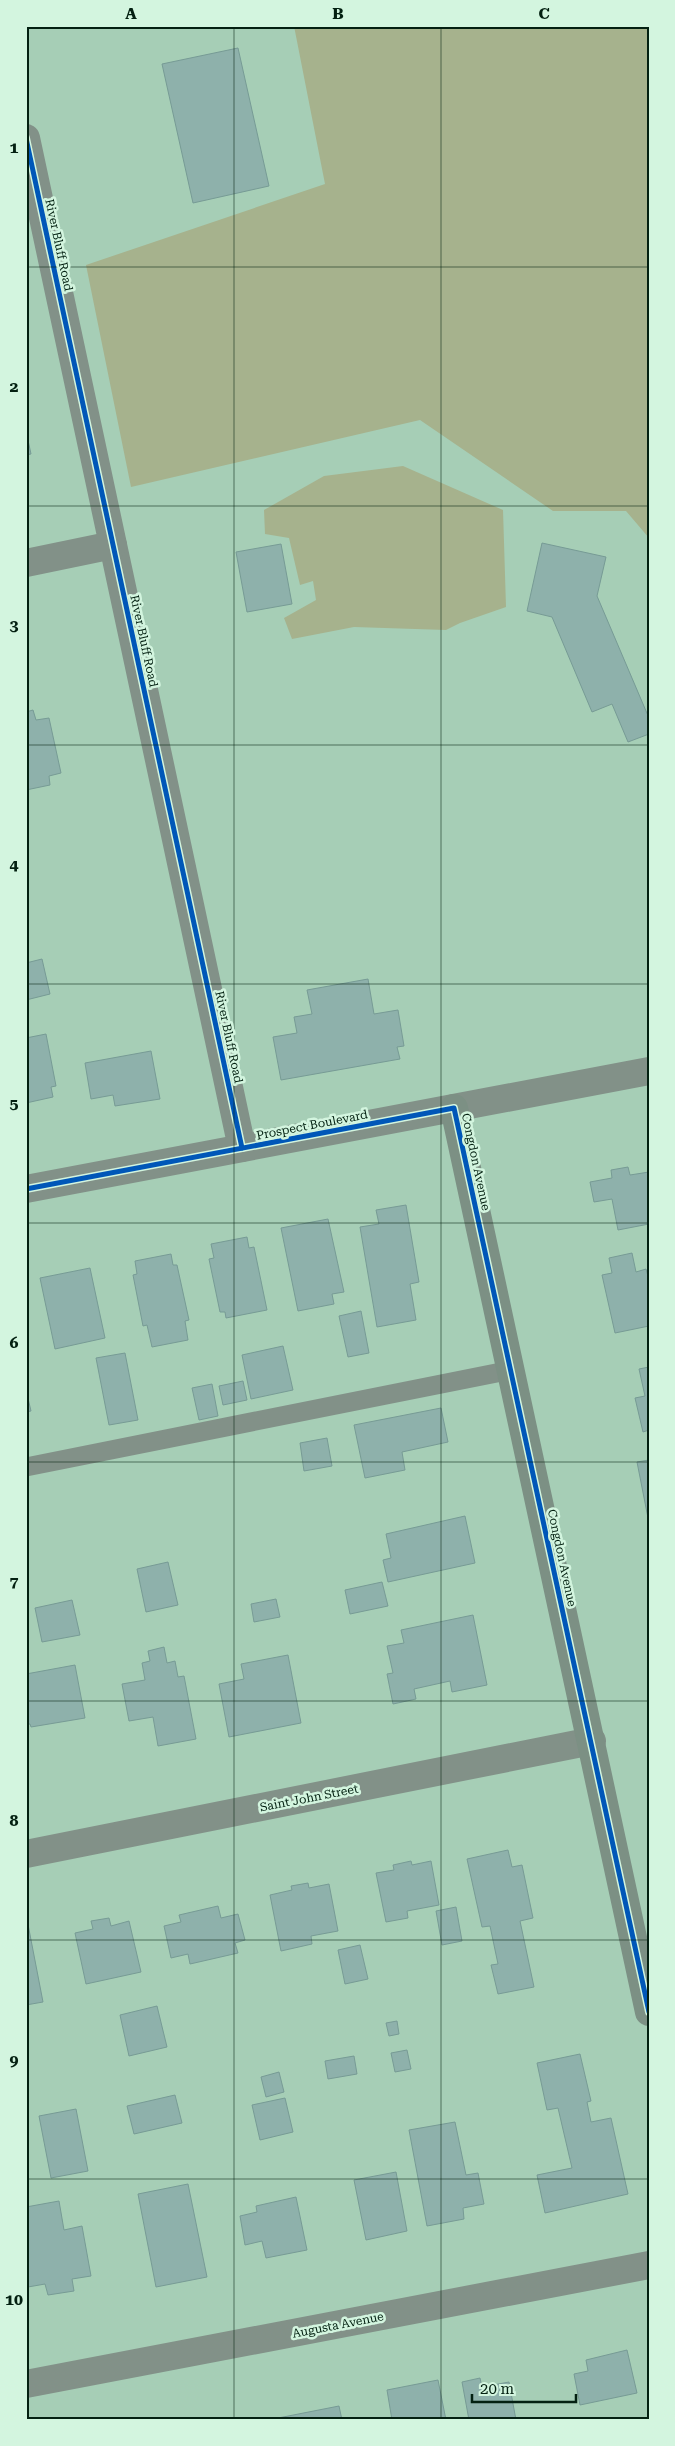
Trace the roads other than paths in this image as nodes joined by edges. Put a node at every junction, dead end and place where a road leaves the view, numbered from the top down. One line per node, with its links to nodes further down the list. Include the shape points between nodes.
1 (26, 138): 2 (street, River Bluff Road)
2 (114, 545): 3 (street); 6 (street, River Bluff Road)
3 (26, 563)
4 (649, 1071): 5 (street, Prospect Boulevard)
5 (454, 1108): 6 (street, Prospect Boulevard); 8 (street, Congdon Avenue)
6 (242, 1148): 7 (street, Prospect Boulevard)
7 (26, 1189)
8 (511, 1370): 9 (lane); 10 (street, Congdon Avenue)
9 (26, 1467)
10 (592, 1742): 11 (street, Saint John Street); 12 (street, Congdon Avenue)
11 (26, 1854)
12 (649, 2012)
13 (649, 2264): 14 (street, Augusta Avenue)
14 (26, 2384)

